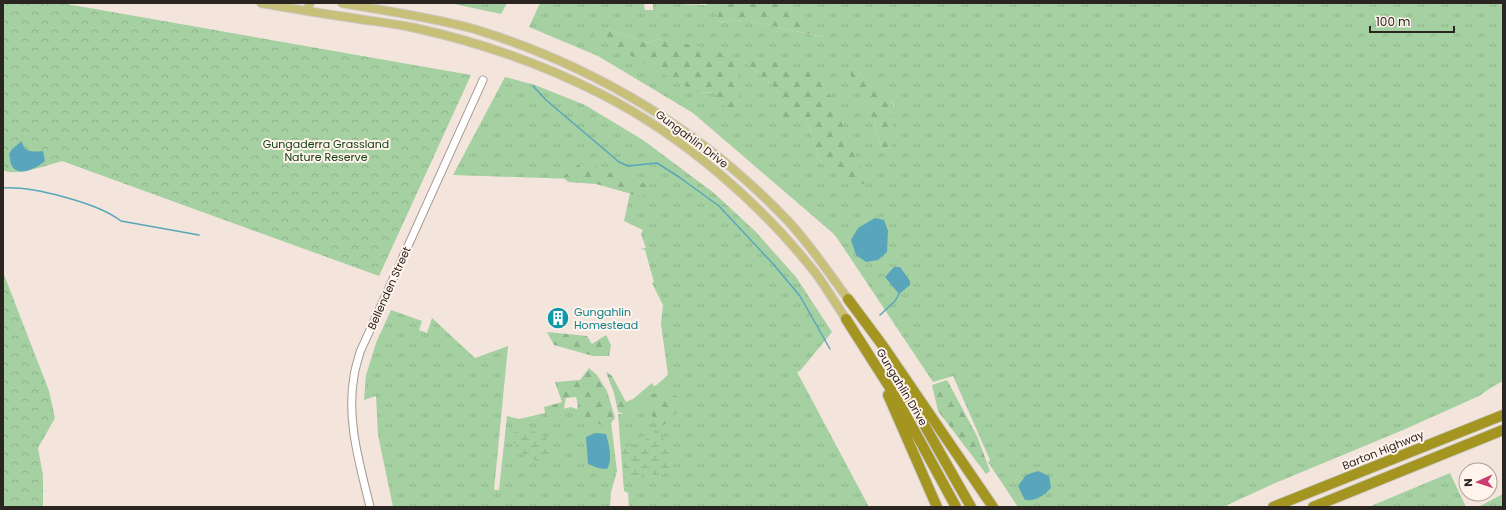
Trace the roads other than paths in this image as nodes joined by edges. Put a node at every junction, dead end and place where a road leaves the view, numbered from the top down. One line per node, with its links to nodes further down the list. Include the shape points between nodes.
1 (261, 3): 3 (main road, Gungahlin Drive)
2 (342, 3): 5 (main road, Gungahlin Drive, via 436,20 512,42 581,70 650,108 703,144 773,207 814,252)
3 (307, 7): 6 (main road, Gungahlin Drive, via 416,29 490,48 545,68 602,94 654,125 700,158 740,192 818,276)
4 (483, 80): 10 (street, Bellenden Street, via 360,352 354,377 353,426)
5 (848, 299): 13 (highway, Gungahlin Drive, via 911,400); 14 (highway)
6 (846, 319): 7 (highway, Gungahlin Drive)
7 (859, 338): 11 (highway, via 894,409); 12 (highway, Gungahlin Drive, via 897,399)
8 (1500, 416): 15 (highway, Barton Highway)
9 (1503, 430): 16 (highway)
10 (370, 507)
11 (937, 507)
12 (956, 507)
13 (971, 507)
14 (993, 507)
15 (1272, 507)
16 (1313, 507)

